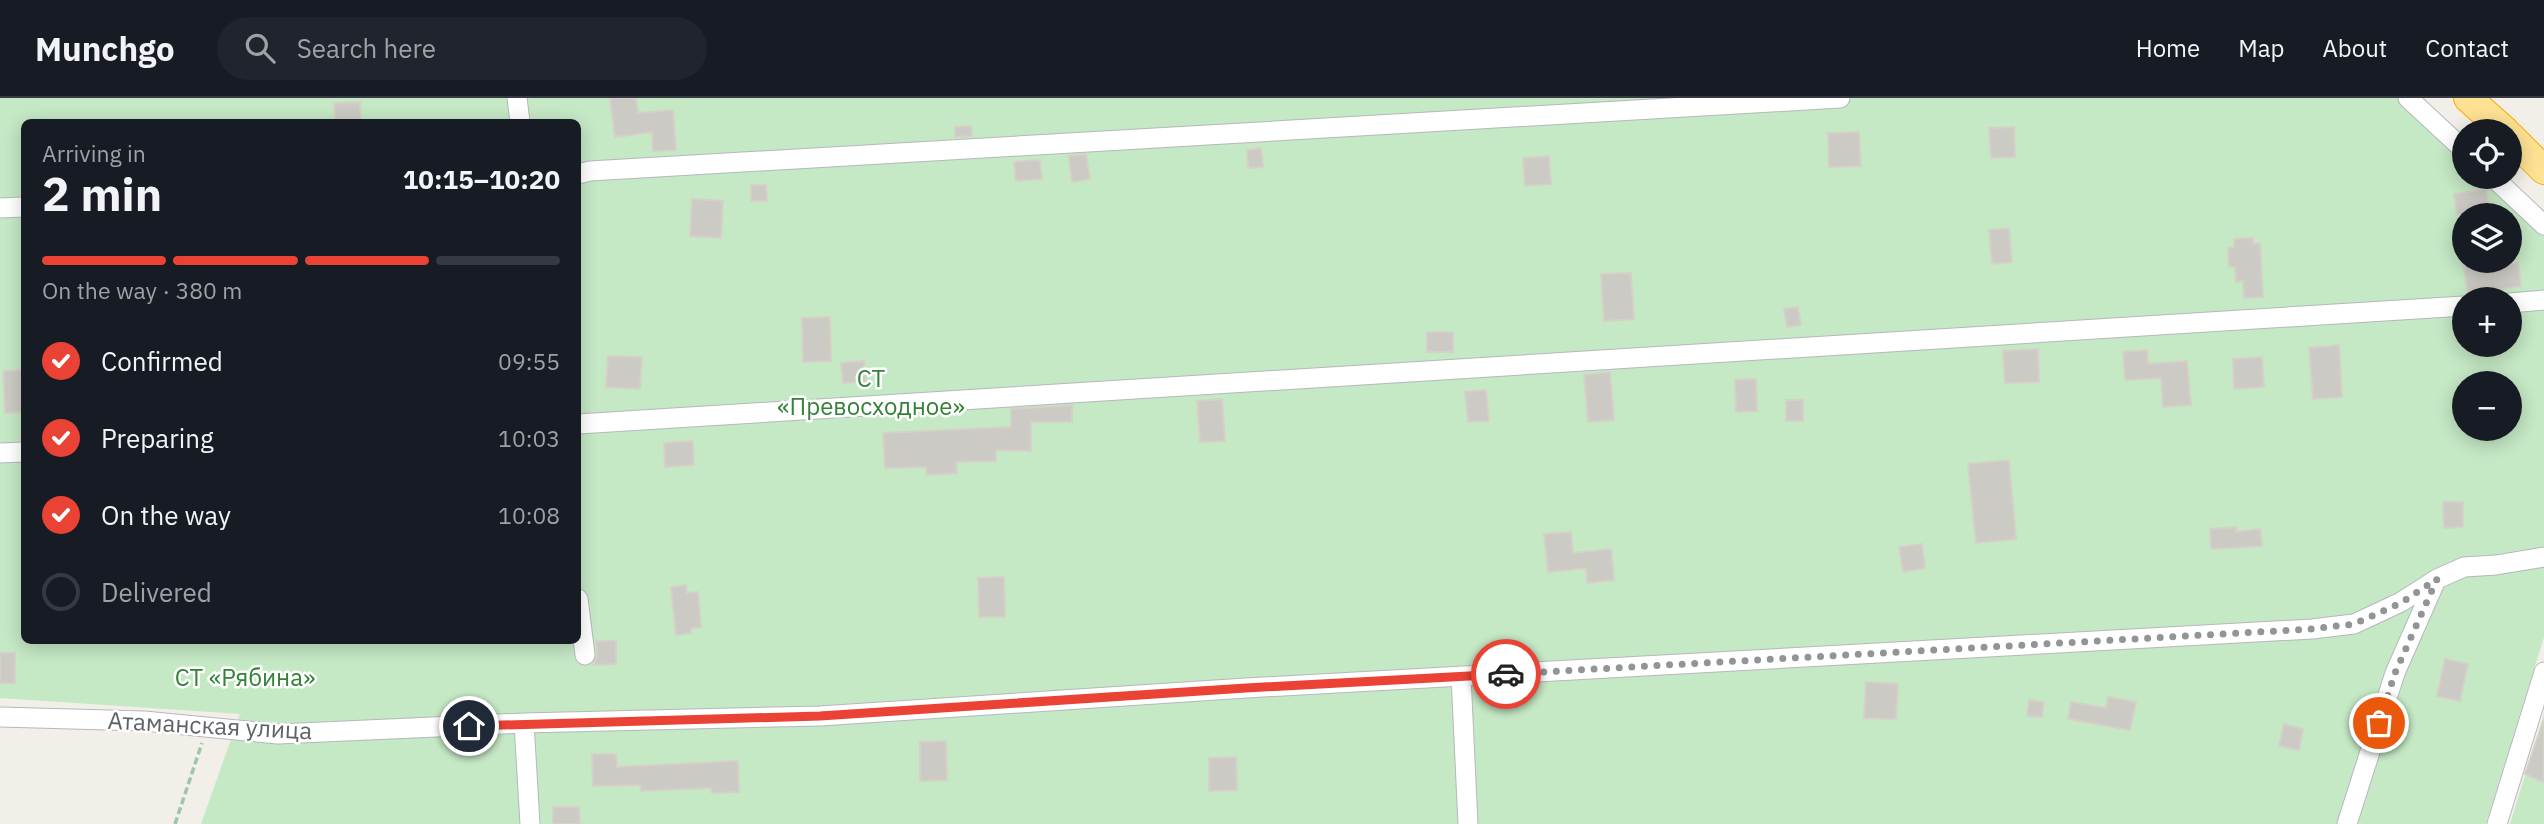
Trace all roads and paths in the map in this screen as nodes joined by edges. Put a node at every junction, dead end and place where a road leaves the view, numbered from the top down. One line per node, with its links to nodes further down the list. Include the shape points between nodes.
1 (517, 98): 5 (street)
2 (1840, 98): 10 (street)
3 (2408, 98): 7 (street)
4 (2468, 98): 6 (highway)
5 (520, 119)
6 (2492, 119)
7 (2452, 139)
8 (2522, 148): 9 (highway)
9 (2544, 170)
10 (581, 174)
11 (2506, 189): 14 (street)
12 (21, 207): 13 (street)
13 (0, 208)
14 (2544, 225)
15 (2544, 300): 16 (street)
16 (2522, 302)
17 (2452, 307): 18 (street)
18 (581, 424)
19 (21, 452): 20 (street)
20 (0, 453)
21 (2544, 557): 22 (street, Атаманская улица, via 2464,567)
22 (2437, 579): 25 (street, Атаманская улица, via 2401,603 2354,624 2312,629); 33 (street, via 2395,673)
23 (581, 627): 24 (street)
24 (584, 655)
25 (1461, 676): 28 (street, Атаманская улица, via 820,716); 32 (street)
26 (2543, 678): 34 (street)
27 (0, 717): 29 (street, Атаманская улица)
28 (524, 723): 29 (street, Атаманская улица, via 278,734); 31 (street)
29 (207, 728): 30 (path)
30 (175, 824)
31 (530, 824)
32 (1468, 824)
33 (2347, 824)
34 (2497, 824)

